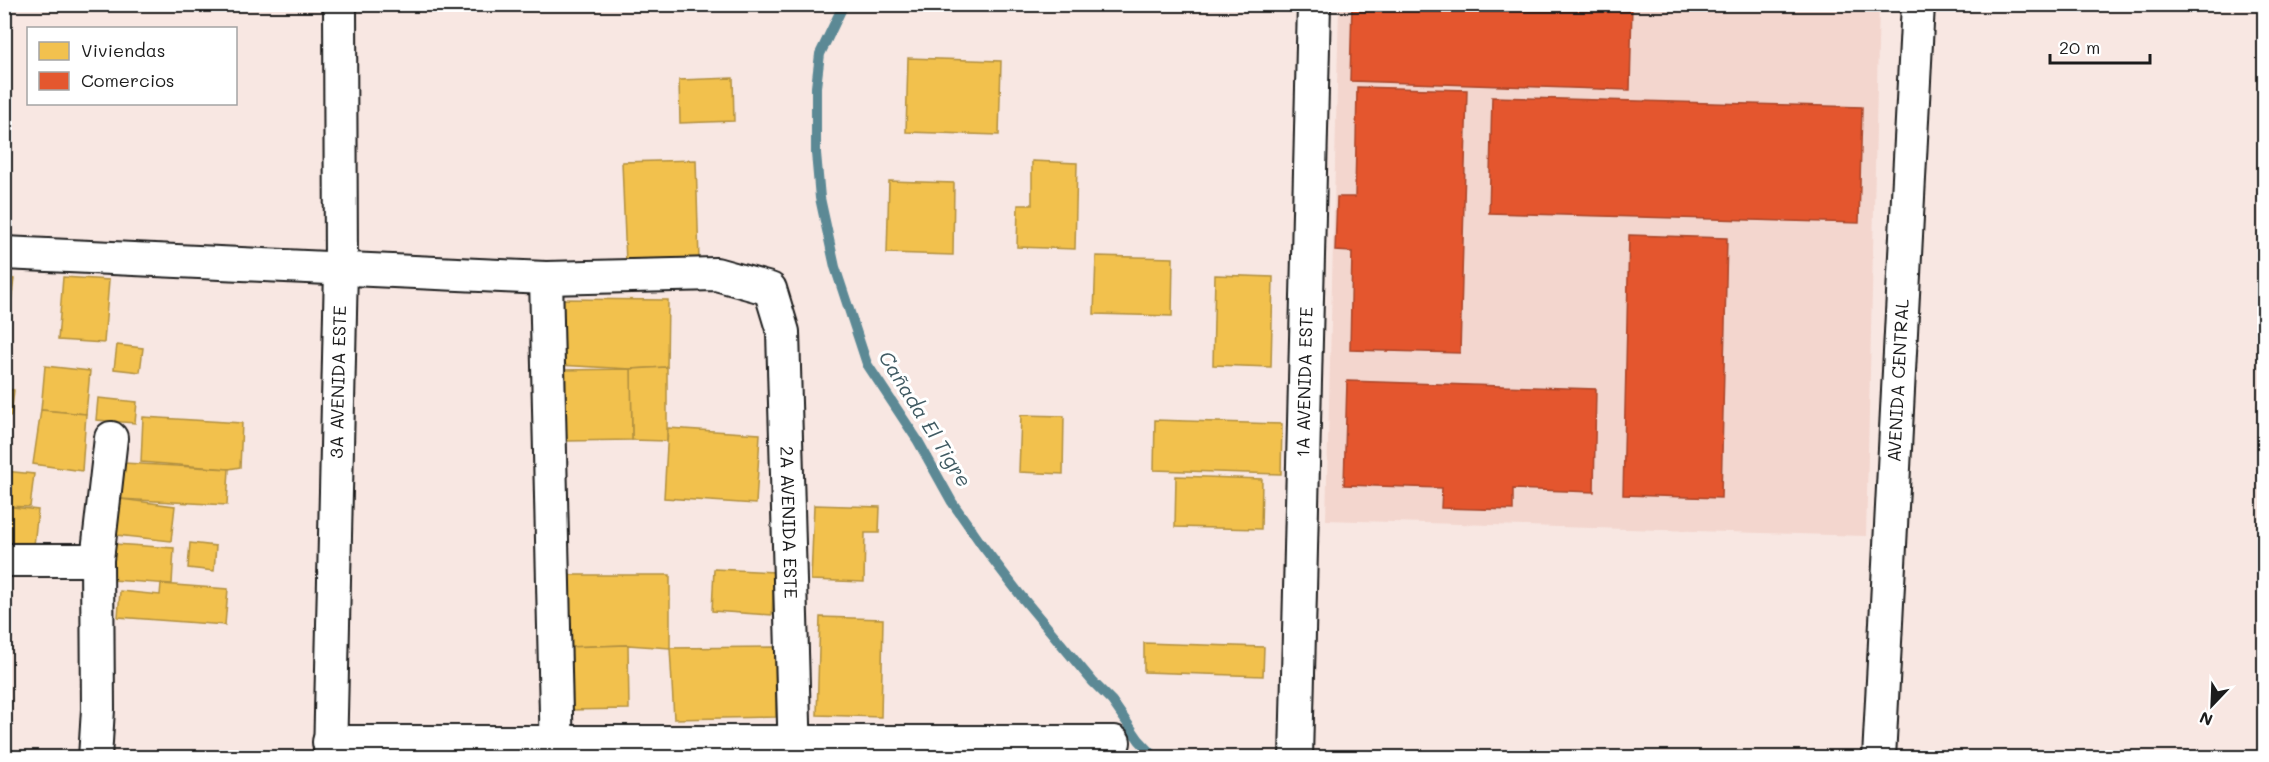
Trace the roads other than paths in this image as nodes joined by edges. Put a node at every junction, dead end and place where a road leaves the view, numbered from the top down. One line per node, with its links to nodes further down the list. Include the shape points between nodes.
1 (340, 4): 5 (street, 3A AVENIDA ESTE)
2 (1314, 4): 15 (street, 1A AVENIDA ESTE)
3 (1918, 4): 16 (street, AVENIDA CENTRAL)
4 (4, 253): 5 (street)
5 (341, 269): 6 (street); 11 (street, 3A AVENIDA ESTE)
6 (546, 278): 12 (street); 13 (street, 2A AVENIDA ESTE, via 716,274 770,289 783,332)
7 (111, 438): 9 (street)
8 (4, 560): 9 (street)
9 (97, 560): 14 (street)
10 (1114, 742): 13 (street)
11 (329, 750): 12 (street)
12 (557, 750): 13 (street)
13 (794, 750)
14 (95, 758)
15 (1296, 758)
16 (1879, 758)

